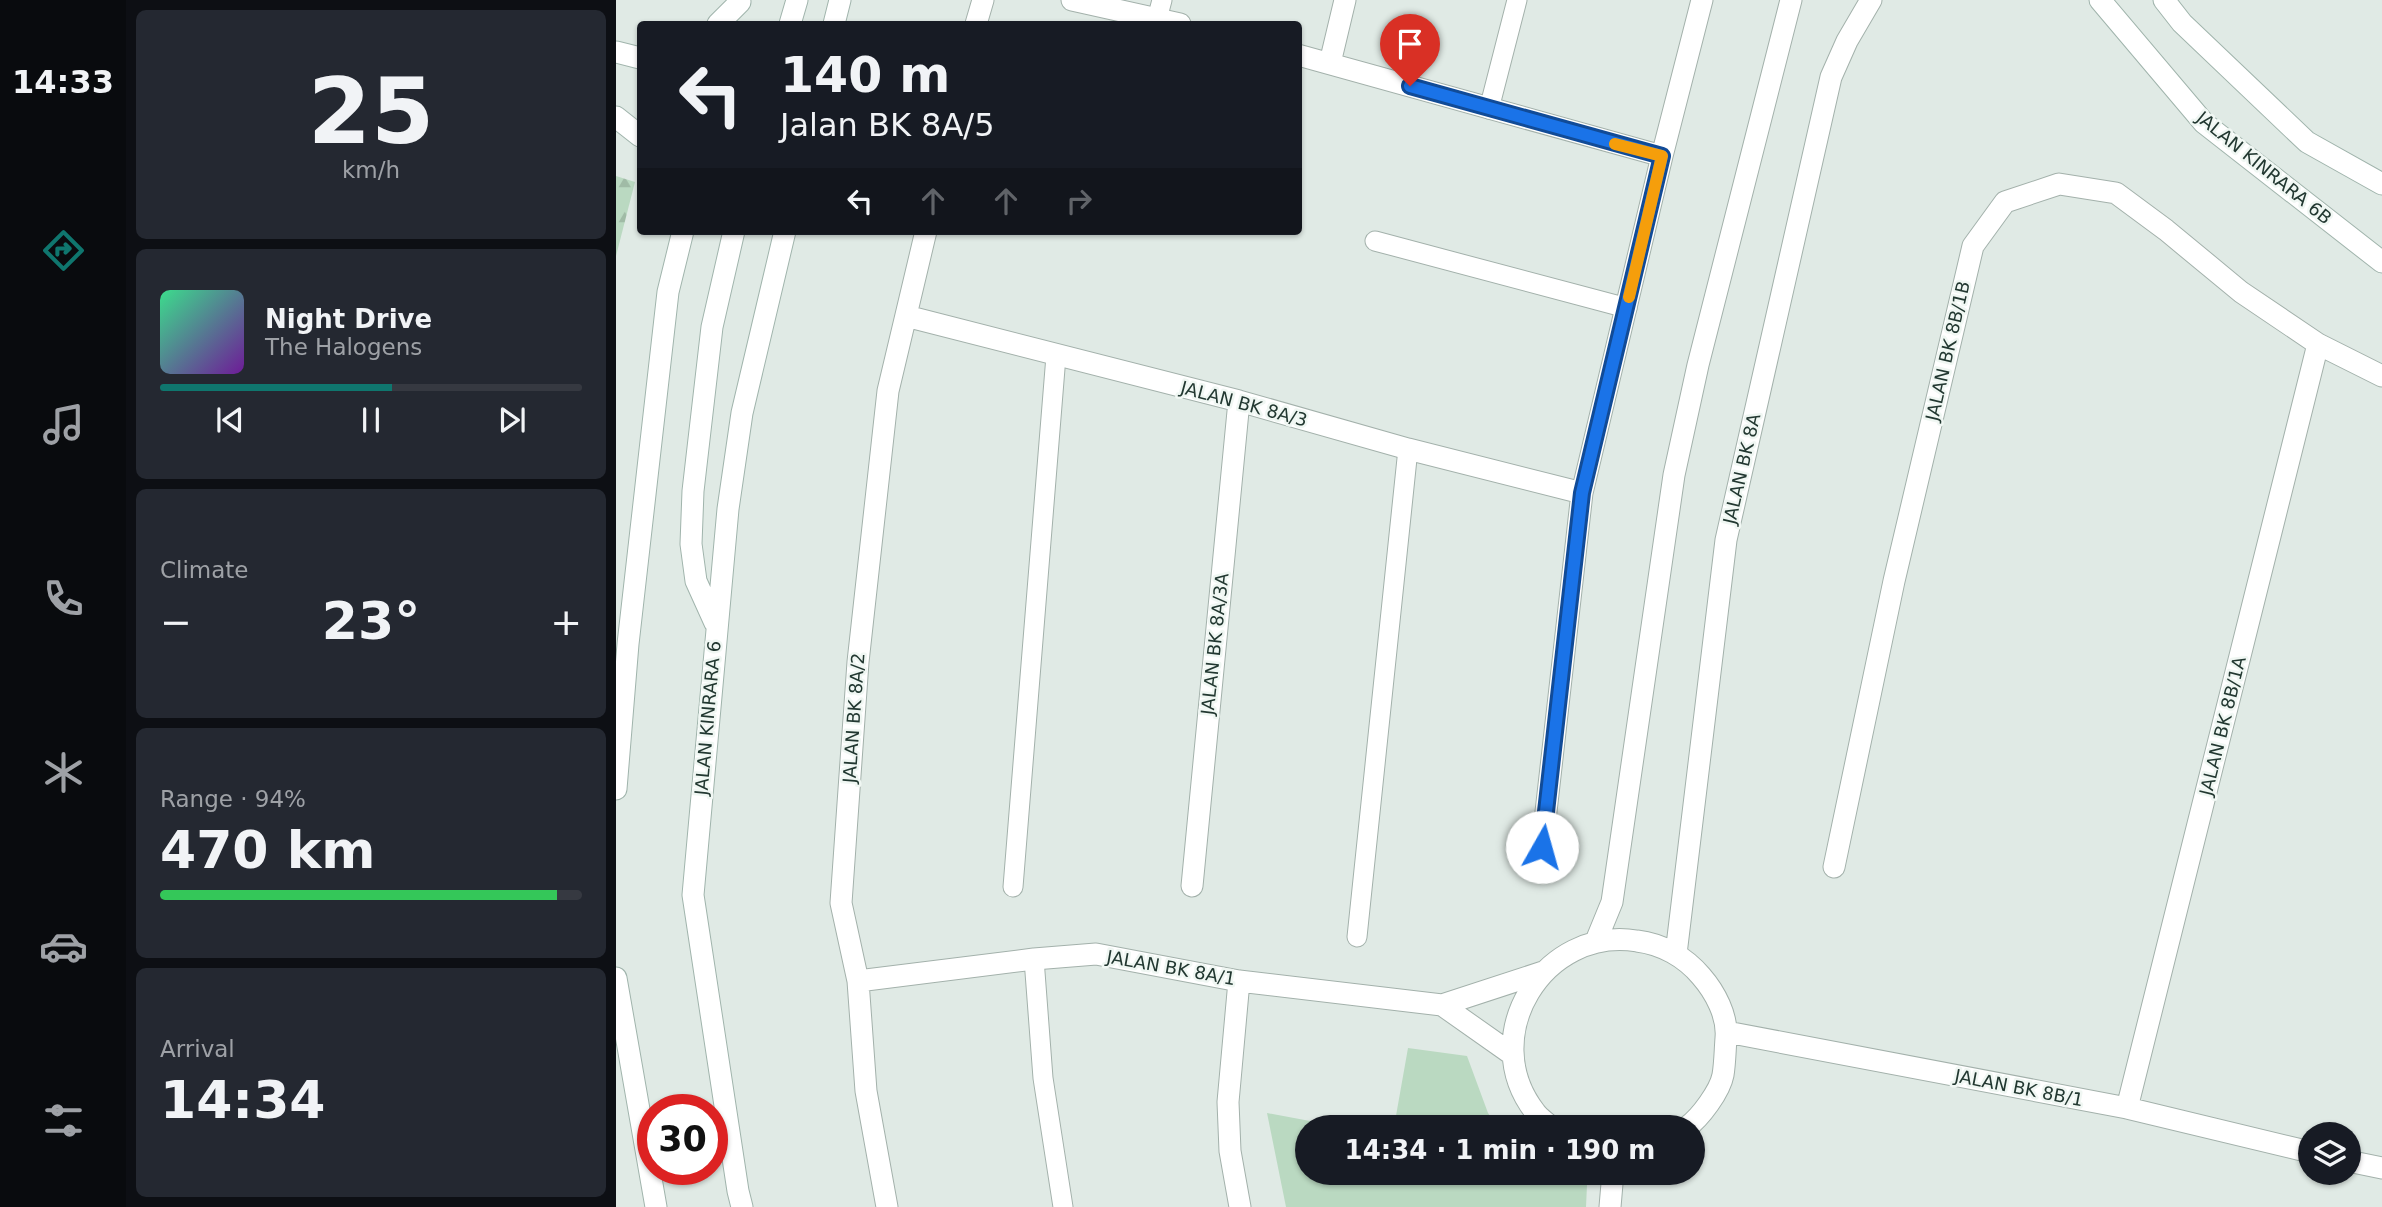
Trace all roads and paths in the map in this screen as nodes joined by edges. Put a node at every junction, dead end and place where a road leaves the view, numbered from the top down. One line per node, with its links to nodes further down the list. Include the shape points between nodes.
1 (797, 0): 16 (street)
2 (840, 0): 17 (street)
3 (983, 0): 18 (street)
4 (1072, 0): 13 (street)
5 (1345, 0): 24 (street)
6 (1517, 0): 26 (lane)
7 (1702, 0): 30 (street)
8 (1791, 0): 53 (street, via 1674,475 1612,902)
9 (1871, 0): 54 (street, JALAN BK 8A, via 1831,77 1727,540)
10 (2100, 0): 37 (street, JALAN KINRARA 6B, via 2204,123)
11 (2164, 0): 31 (street, via 2182,23 2307,142)
12 (740, 1): 14 (street); 15 (street)
13 (1159, 9): 19 (street)
14 (721, 21)
15 (735, 21)
16 (791, 21)
17 (835, 21)
18 (977, 21)
19 (1176, 21)
20 (637, 48): 21 (street)
21 (616, 52): 23 (street)
22 (1302, 56): 24 (street)
23 (637, 57)
24 (1330, 63): 26 (street)
25 (616, 109): 27 (street)
26 (1489, 109): 30 (street)
27 (637, 114)
28 (616, 117): 29 (street)
29 (637, 134)
30 (1662, 156): 38 (street)
31 (2382, 184)
32 (681, 235): 47 (street, via 668,292)
33 (733, 235): 46 (street, via 712,327 692,491 696,582)
34 (784, 235): 46 (street, JALAN KINRARA 6, via 742,413)
35 (925, 235): 39 (street, JALAN BK 8A/2)
36 (1375, 241): 38 (lane)
37 (2382, 262)
38 (1627, 308): 45 (street)
39 (906, 316): 41 (street, JALAN BK 8A/3); 58 (street, JALAN BK 8A/2, via 888,391 858,662 841,903)
40 (2318, 344): 42 (street); 49 (street, JALAN BK 8B/1B, via 2241,292 2116,193 2059,184 2005,202 1973,246 1894,581); 63 (street, JALAN BK 8B/1A)
41 (1056, 356): 43 (street, JALAN BK 8A/3); 51 (lane)
42 (2382, 376)
43 (1238, 401): 44 (street, JALAN BK 8A/3); 50 (street, JALAN BK 8A/3A)
44 (1408, 449): 45 (street, JALAN BK 8A/3); 52 (lane)
45 (1582, 493): 48 (street)
46 (716, 625): 71 (street, JALAN KINRARA 6, via 693,895)
47 (616, 789)
48 (1542, 847)
49 (1834, 867)
50 (1192, 886)
51 (1013, 887)
52 (1357, 937)
53 (1595, 941): 54 (street, via 1623,938); 56 (street, via 1567,953)
54 (1676, 954): 61 (street, via 1710,987)
55 (1034, 959): 58 (street, JALAN BK 8A/1); 59 (street, JALAN BK 8A/1, via 1096,954); 73 (lane, via 1042,1078)
56 (1544, 972): 60 (street, JALAN BK 8A/1); 62 (street, via 1525,996 1515,1025)
57 (616, 978): 70 (street)
58 (858, 981): 72 (street, JALAN BK 8A/2, via 866,1091)
59 (1240, 981): 60 (street, JALAN BK 8A/1); 74 (street, via 1228,1102 1230,1151)
60 (1442, 1005): 62 (street, JALAN BK 8A/1)
61 (1727, 1032): 63 (street, JALAN BK 8B/1); 65 (street, via 1722,1079)
62 (1513, 1055): 64 (street, via 1520,1085)
63 (2127, 1108): 66 (street, JALAN BK 8B/1)
64 (1538, 1115)
65 (1701, 1115)
66 (2298, 1149)
67 (2361, 1164): 68 (street)
68 (2382, 1168)
69 (1612, 1185): 75 (street)
70 (656, 1207)
71 (742, 1207)
72 (887, 1207)
73 (1063, 1207)
74 (1240, 1207)
75 (1610, 1207)

